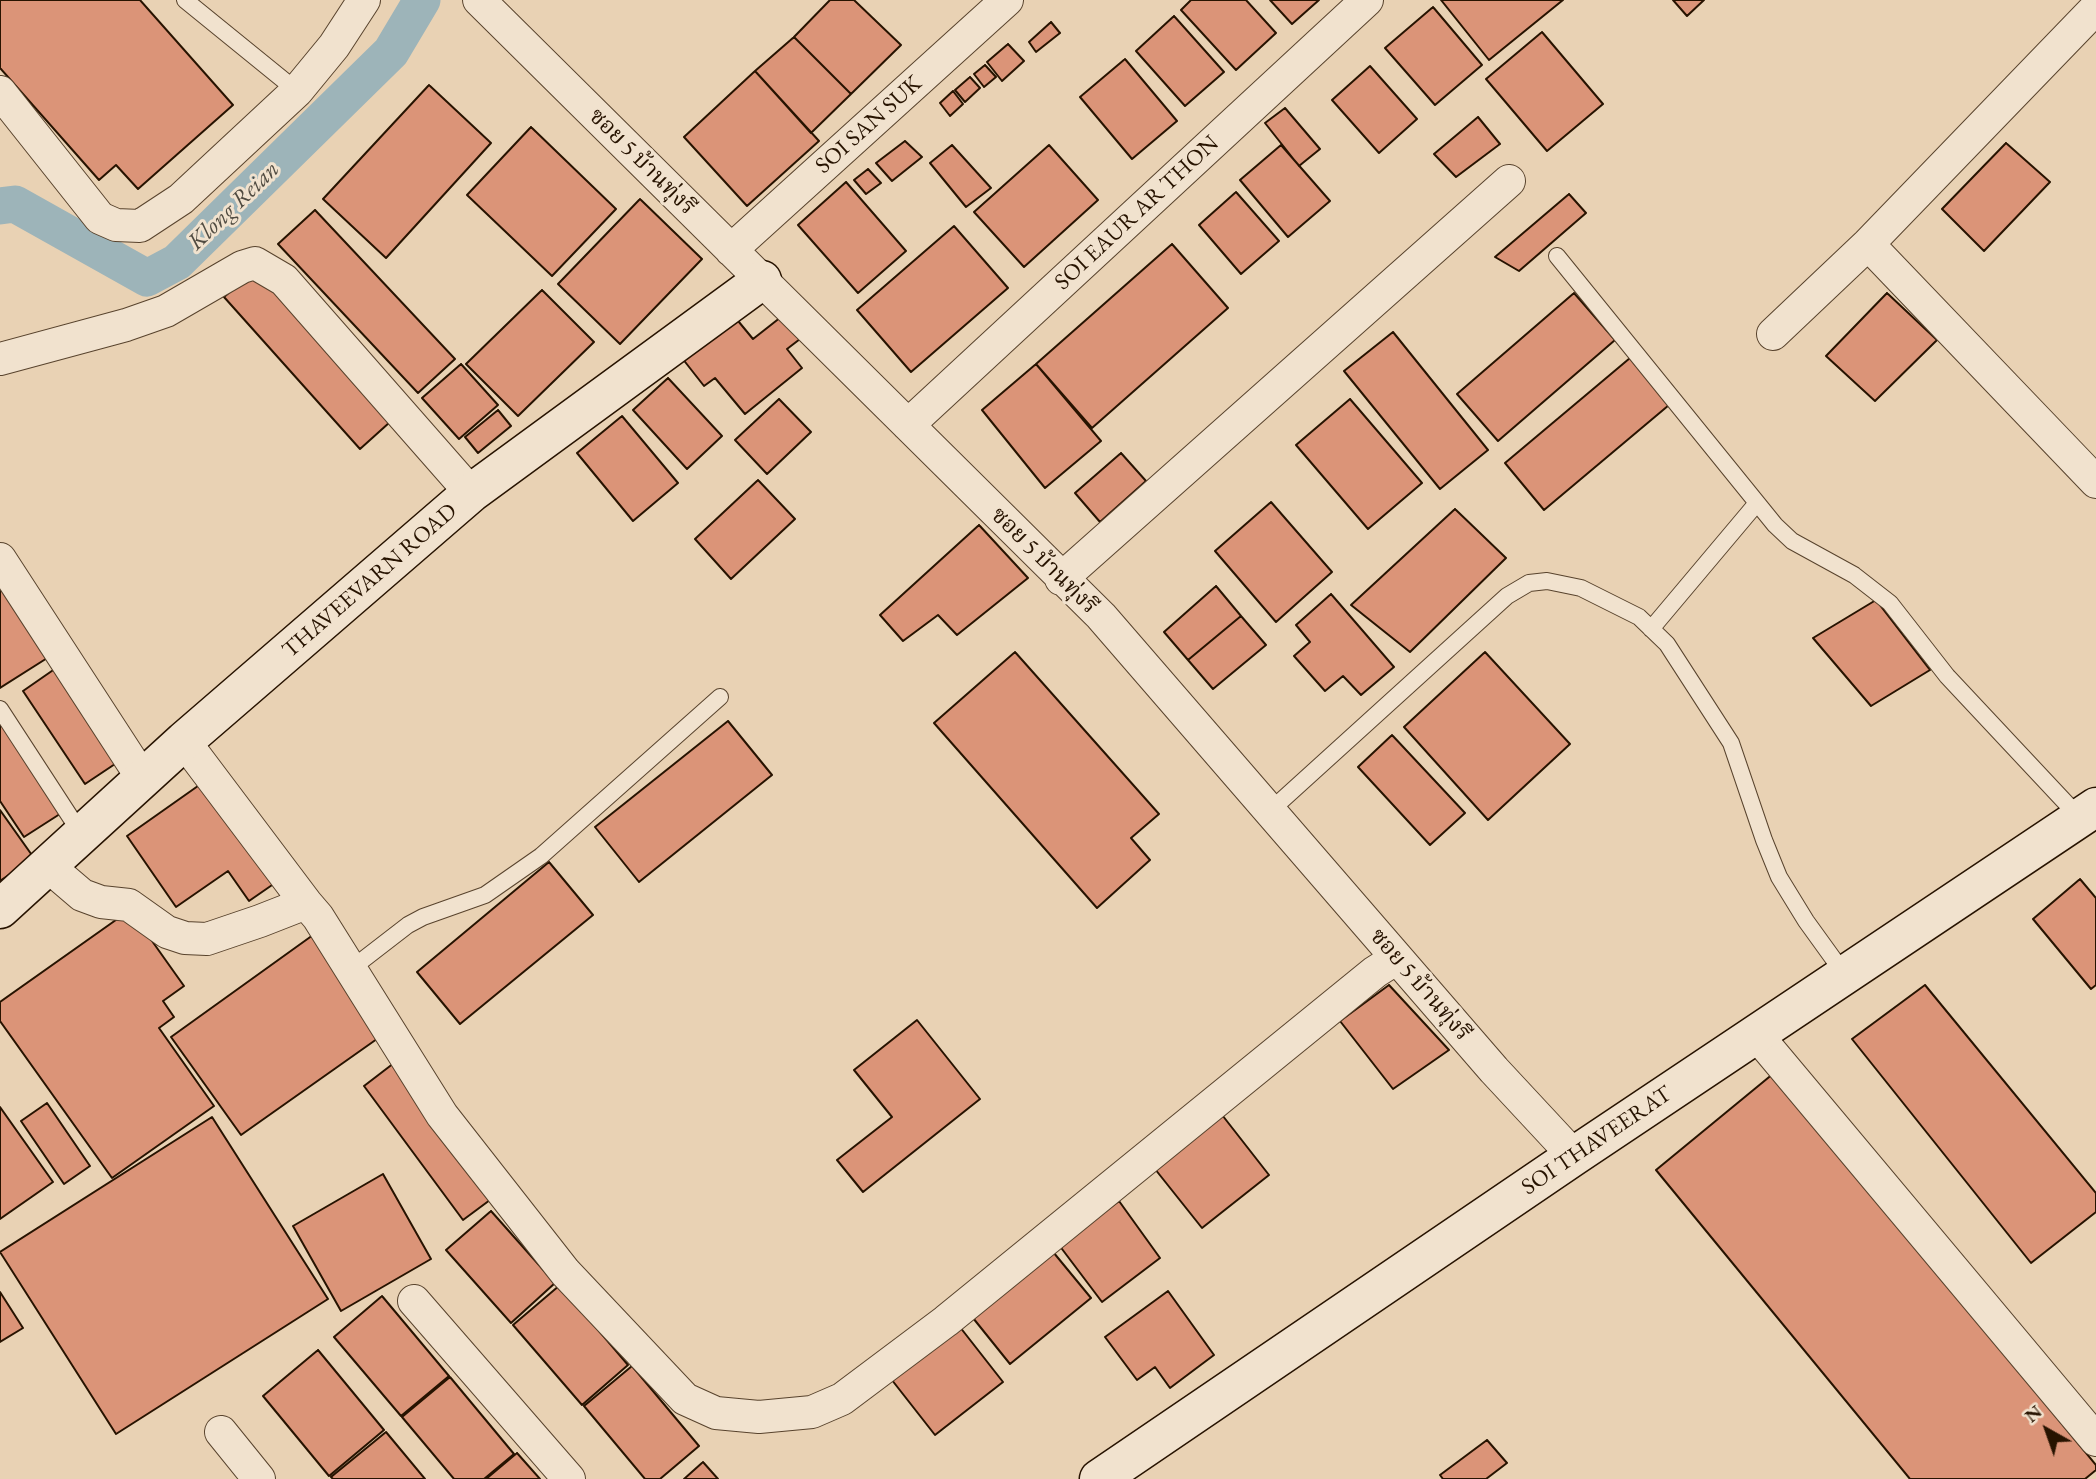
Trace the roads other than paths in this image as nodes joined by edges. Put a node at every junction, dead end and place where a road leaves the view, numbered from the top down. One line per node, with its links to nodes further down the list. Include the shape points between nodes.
1 (185, 0): 7 (lane)
2 (363, 0): 7 (street, via 334,46)
3 (479, 0): 11 (street, ซอย 5 บ้านทุ่งรี)
4 (1007, 0): 11 (street, SOI SAN SUK)
5 (1367, 0): 16 (street, SOI EAUR AR THON)
6 (2096, 8): 10 (street)
7 (297, 91): 8 (street, via 181,199 133,227 100,218)
8 (0, 92)
9 (1510, 181): 21 (street)
10 (1868, 244): 14 (street); 17 (street)
11 (732, 250): 13 (street, ซอย 5 บ้านทุ่งรี)
12 (1557, 256): 19 (lane)
13 (762, 280): 16 (street, ซอย 5 บ้านทุ่งรี); 18 (street, THAVEEVARN ROAD)
14 (1773, 334)
15 (0, 359): 18 (street, via 166,311 255,263 284,280)
16 (908, 425): 21 (street, ซอย 5 บ้านทุ่งรี)
17 (2096, 482)
18 (471, 493): 25 (street, THAVEEVARN ROAD)
19 (1757, 503): 22 (lane); 28 (lane, via 1792,541 1854,575 1890,603 1947,676)
20 (0, 559): 26 (street)
21 (1061, 579): 27 (street, ซอย 5 บ้านทุ่งรี, via 1101,616)
22 (1651, 629): 27 (lane, via 1639,617 1581,588 1547,581 1529,583 1507,596); 35 (lane, via 1667,644 1731,743 1779,877)
23 (720, 697): 34 (lane, via 541,856 485,895 408,925)
24 (0, 709): 29 (lane)
25 (184, 741): 26 (street, THAVEEVARN ROAD); 31 (street)
26 (143, 779): 29 (street, THAVEEVARN ROAD)
27 (1270, 811): 33 (street, ซอย 5 บ้านทุ่งรี)
28 (2088, 812): 35 (street, SOI THAVEERAT)
29 (82, 835): 30 (street, THAVEEVARN ROAD)
30 (48, 866): 31 (street, via 82,895 129,905 167,932 185,938 208,939); 32 (street, THAVEEVARN ROAD)
31 (306, 903): 34 (street)
32 (0, 909)
33 (1397, 958): 34 (street, via 946,1321 842,1399 812,1412 758,1417 716,1413 685,1399 565,1272 442,1115); 37 (street, ซอย 5 บ้านทุ่งรี)
34 (351, 969)
35 (1845, 975): 36 (street, SOI THAVEERAT)
36 (1756, 1034): 37 (street, SOI THAVEERAT); 40 (street)
37 (1574, 1156): 43 (street, SOI THAVEERAT)
38 (414, 1301): 42 (street)
39 (221, 1432): 41 (street)
40 (2096, 1440)
41 (259, 1479)
42 (569, 1479)
43 (1099, 1479)

